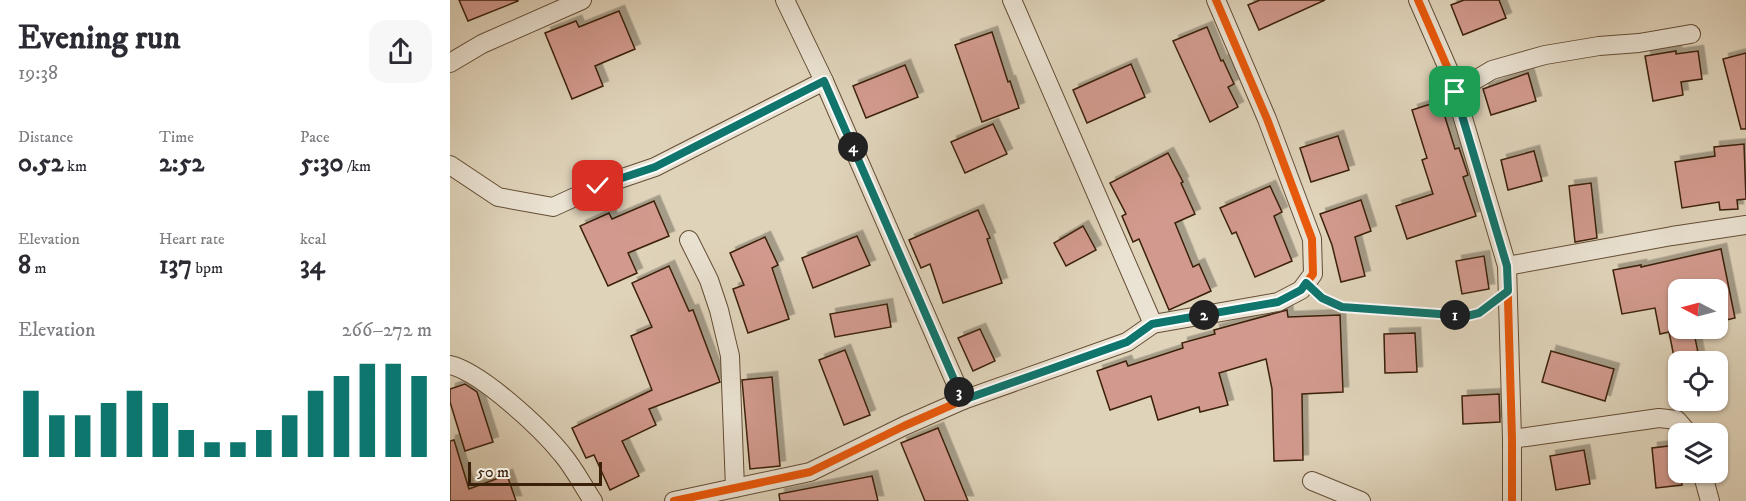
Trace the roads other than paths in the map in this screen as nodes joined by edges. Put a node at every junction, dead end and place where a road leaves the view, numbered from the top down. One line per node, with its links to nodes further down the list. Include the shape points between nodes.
1 (582, 0): 7 (street, via 482,44)
2 (785, 0): 8 (street)
3 (1012, 0): 16 (street)
4 (1216, 0): 14 (street, via 1267,119 1312,240 1313,274)
5 (1418, 0): 9 (street)
6 (1691, 34): 9 (street, via 1545,55 1492,70)
7 (450, 63)
8 (824, 81): 10 (street, via 655,167 598,186 553,207 498,197); 18 (street)
9 (1455, 92): 13 (street)
10 (450, 165)
11 (1746, 225): 13 (street)
12 (689, 240): 23 (street, via 709,280 730,356)
13 (1507, 266): 15 (street)
14 (1306, 283): 15 (lane, via 1322,298 1342,307 1467,316 1479,313); 16 (street, via 1278,302)
15 (1508, 291): 20 (street)
16 (1152, 324): 18 (street, via 1127,342)
17 (450, 365): 24 (street, via 480,379 513,406 563,454)
18 (963, 400): 23 (street, via 810,472)
19 (1680, 423): 20 (street, via 1659,418)
20 (1512, 439): 27 (street)
21 (1312, 480): 26 (street)
22 (1705, 483): 28 (street)
23 (735, 488): 25 (street)
24 (593, 501)
25 (674, 501)
26 (1361, 501)
27 (1512, 501)
28 (1710, 501)

